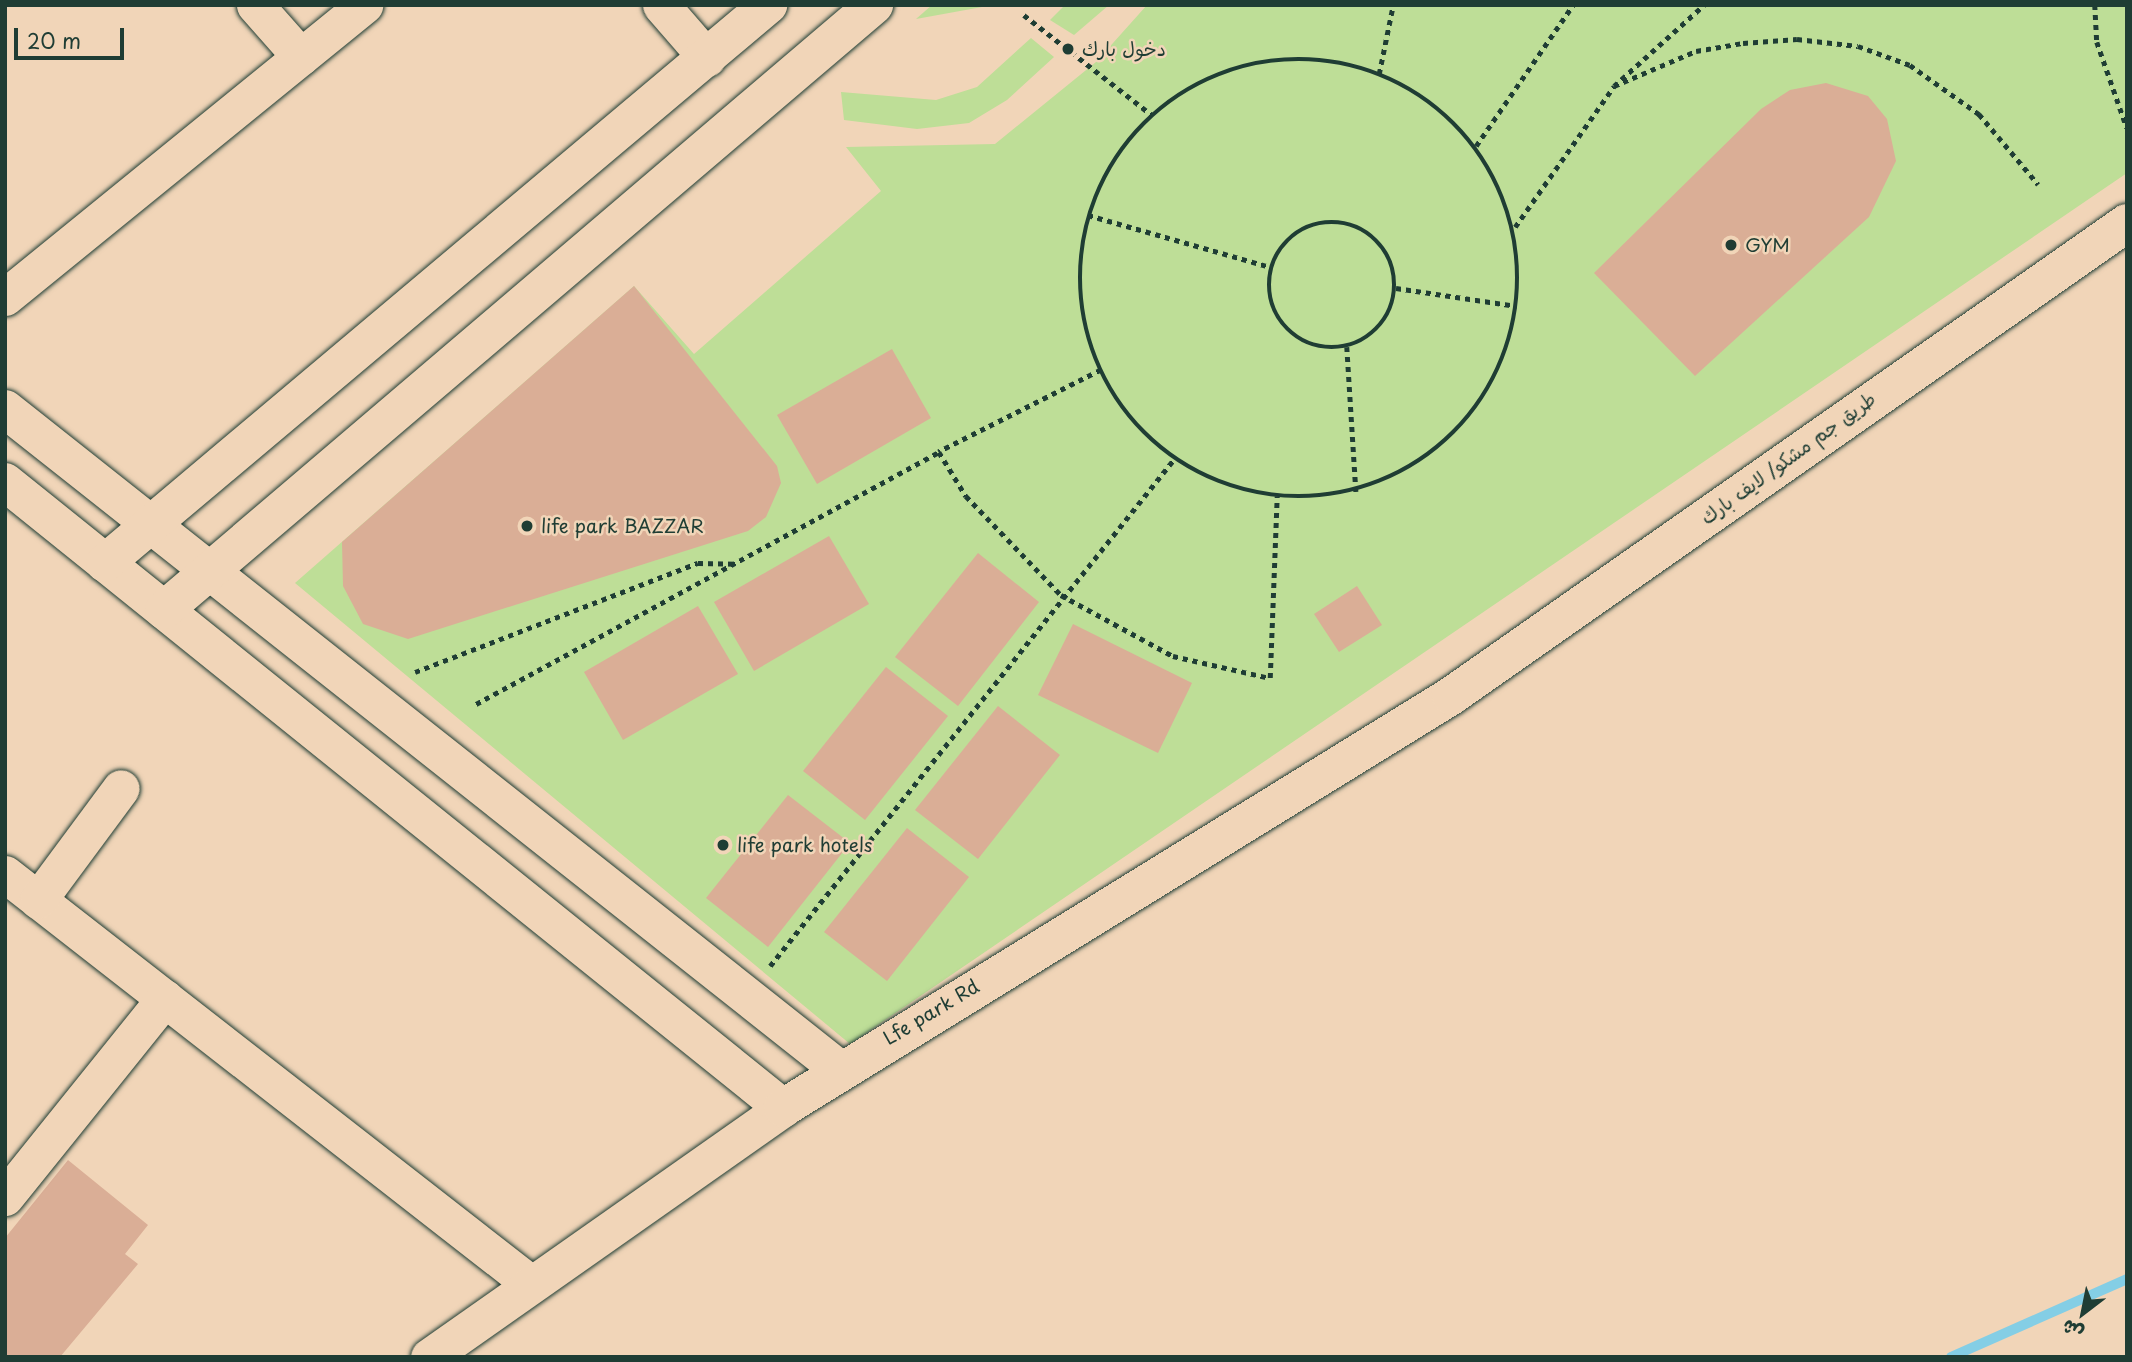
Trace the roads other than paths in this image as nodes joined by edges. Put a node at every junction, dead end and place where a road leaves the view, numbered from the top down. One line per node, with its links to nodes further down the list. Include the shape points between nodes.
1 (255, 5): 6 (street)
2 (364, 5): 6 (street)
3 (660, 5): 7 (street)
4 (768, 5): 7 (main road)
5 (874, 5): 14 (main road)
6 (301, 57): 9 (street)
7 (707, 58): 12 (main road)
8 (2127, 223): 16 (main road, طريق جم مشكو/ لايف بارك)
9 (5, 297)
10 (5, 409): 12 (main road)
11 (5, 482): 13 (main road)
12 (151, 527): 13 (main road); 14 (main road)
13 (105, 563): 15 (main road)
14 (208, 572): 15 (main road); 21 (main road)
15 (164, 610): 22 (main road)
16 (1451, 696): 21 (main road, Lfe park Rd)
17 (121, 788): 19 (street)
18 (5, 874): 19 (street)
19 (38, 900): 20 (street)
20 (165, 998): 23 (street); 24 (street)
21 (839, 1069): 22 (main road, Lfe park Rd)
22 (783, 1108): 24 (street, Lfe park Rd)
23 (5, 1197)
24 (531, 1284): 25 (street, Lfe park Rd)
25 (429, 1357)

